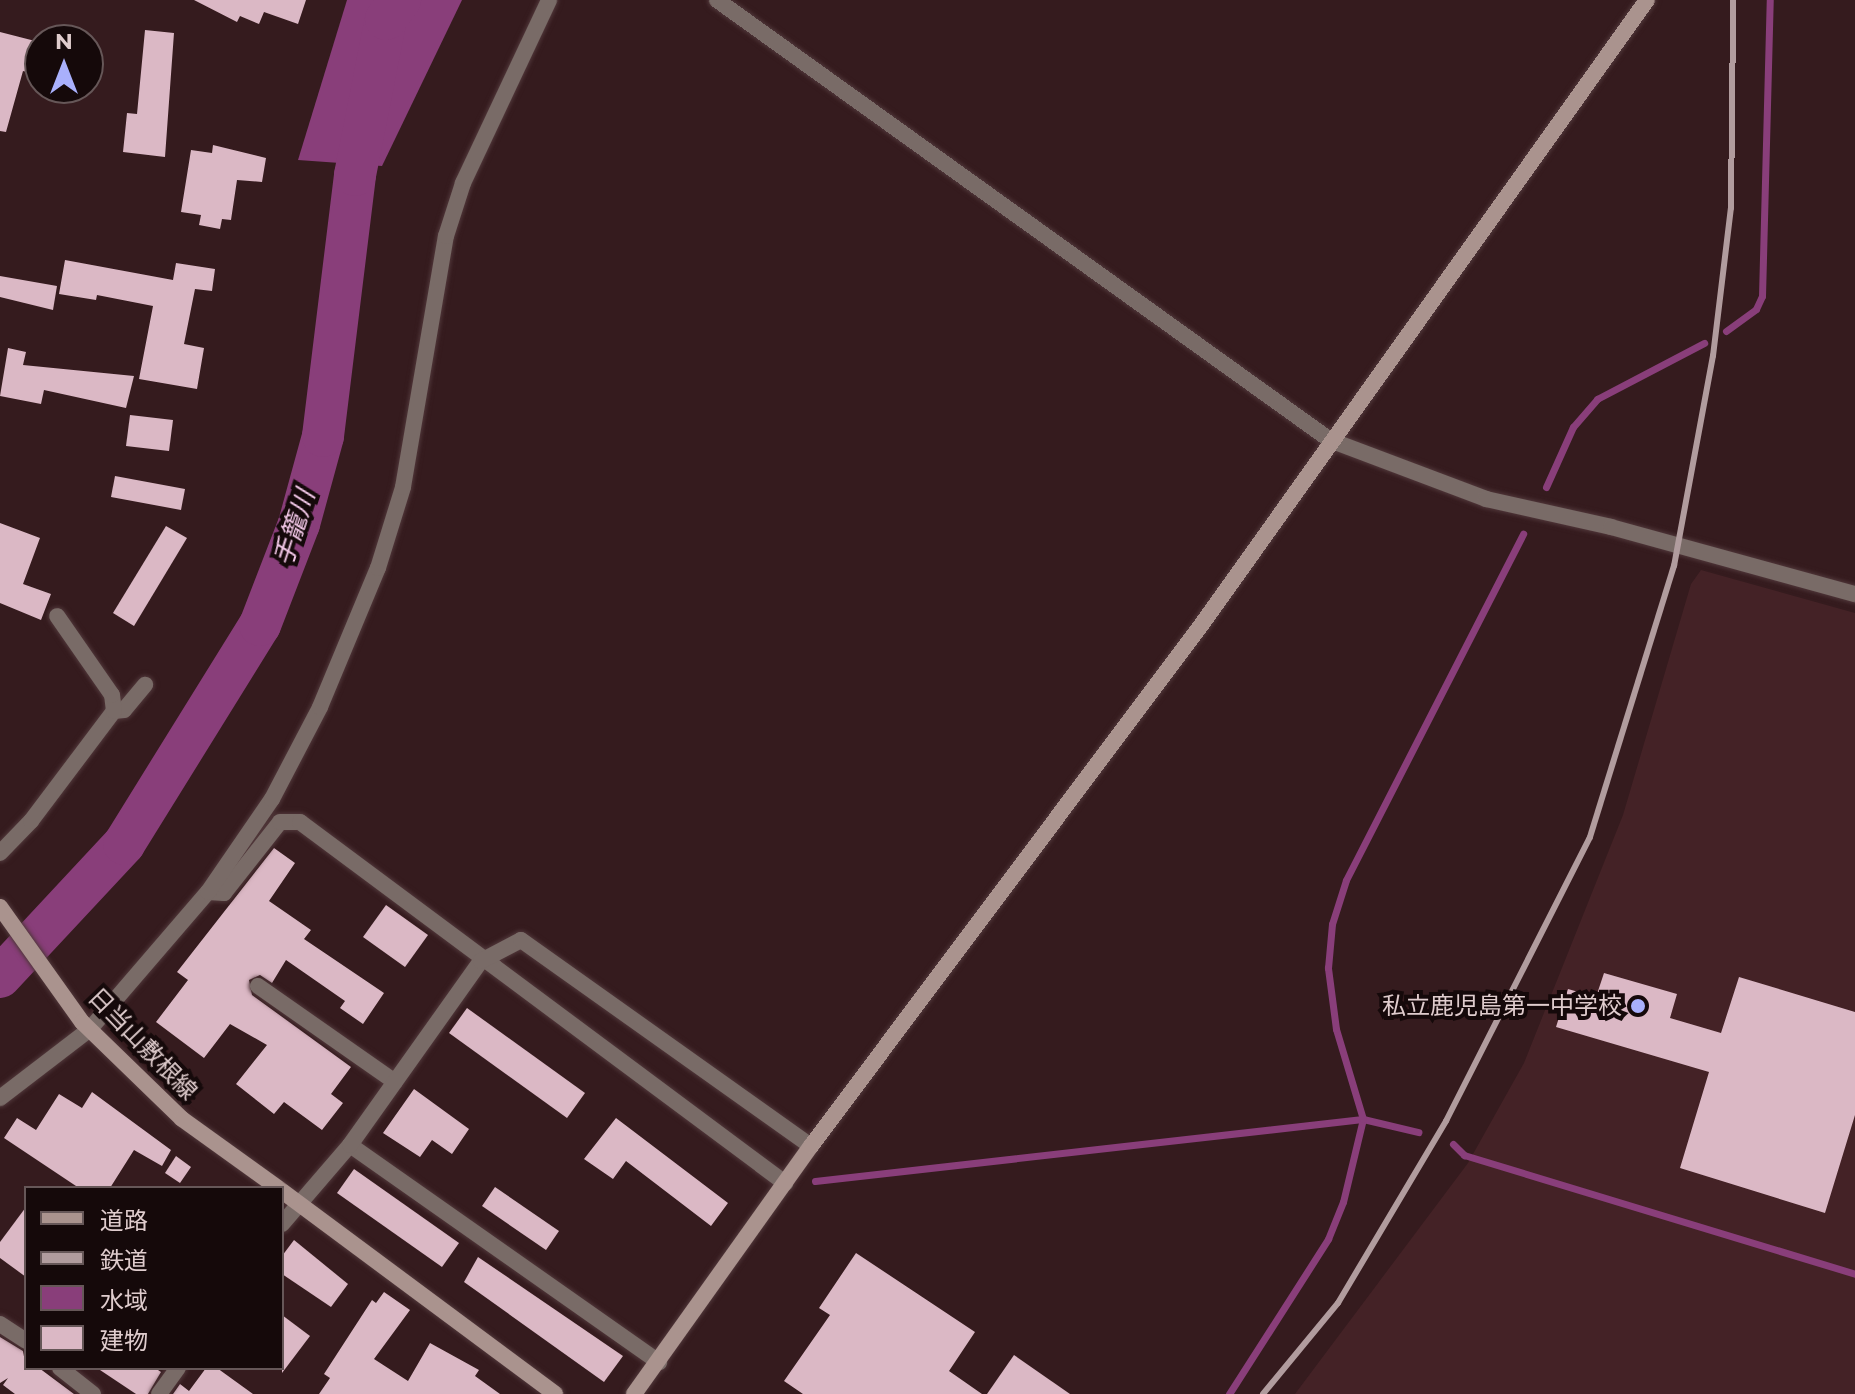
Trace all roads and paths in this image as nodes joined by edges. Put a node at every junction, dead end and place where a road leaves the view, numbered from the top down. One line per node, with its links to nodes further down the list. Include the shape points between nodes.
1 (549, 0): 10 (street, via 471,159 446,236 403,487 350,642 272,799)
2 (717, 0): 4 (street)
3 (1647, 0): 4 (street)
4 (1330, 440): 5 (street, via 1486,499 1611,527); 18 (street, via 1202,624)
5 (1855, 594)
6 (57, 616): 8 (street, via 112,695)
7 (145, 685): 8 (street, via 124,710)
8 (114, 711): 9 (street, via 31,821)
9 (0, 853)
10 (208, 892): 12 (street, via 224,893 280,822 300,822); 14 (street)
11 (0, 907): 14 (street, 日当山敷根線)
12 (481, 961): 15 (street); 18 (street, via 521,940); 19 (street)
13 (258, 986): 15 (street)
14 (86, 1025): 16 (street); 20 (street, 日当山敷根線, via 182,1119)
15 (395, 1082): 17 (street)
16 (0, 1098)
17 (350, 1145): 22 (street); 26 (street)
18 (811, 1146): 19 (street)
19 (785, 1183): 26 (street)
20 (276, 1186)
21 (284, 1192): 22 (street, 日当山敷根線)
22 (301, 1204): 23 (street); 31 (street, 日当山敷根線)
23 (284, 1222)
24 (0, 1324): 25 (street)
25 (24, 1340)
26 (659, 1362): 32 (street)
27 (62, 1370): 29 (street)
28 (177, 1370): 30 (street)
29 (82, 1391)
30 (159, 1394)
31 (555, 1394)
32 (634, 1394)

